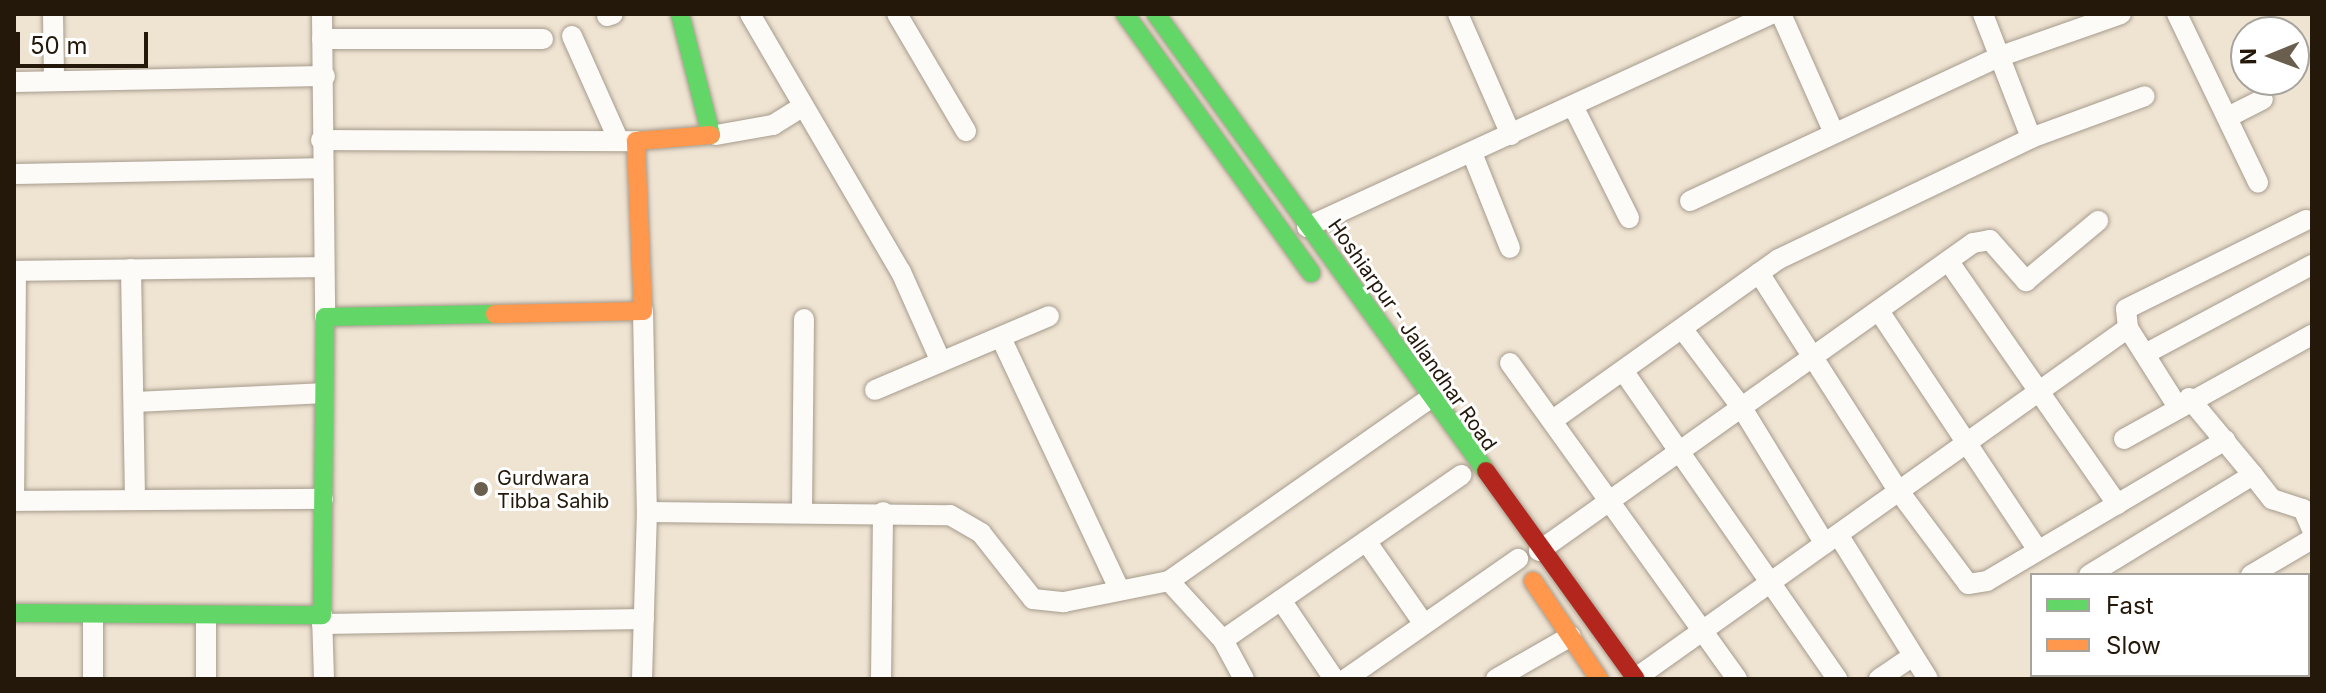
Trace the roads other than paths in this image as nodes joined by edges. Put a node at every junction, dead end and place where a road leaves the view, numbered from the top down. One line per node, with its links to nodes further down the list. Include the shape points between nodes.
1 (53, 14): 19 (street)
2 (322, 14): 15 (street)
3 (680, 14): 28 (main road)
4 (750, 14): 23 (street)
5 (897, 14): 26 (street)
6 (1125, 14): 49 (main road)
7 (1156, 14): 41 (main road, Hoshiarpur - Jallandhar Road)
8 (1458, 14): 29 (street)
9 (1771, 14): 24 (street)
10 (1781, 14): 27 (street)
11 (1983, 14): 17 (street)
12 (2121, 14): 17 (street)
13 (2177, 14): 25 (street)
14 (572, 36): 32 (street)
15 (322, 39): 16 (street); 18 (street)
16 (543, 39)
17 (2001, 56): 27 (street); 30 (street)
18 (325, 76): 19 (street); 31 (street)
19 (54, 81): 20 (street)
20 (14, 82)
21 (2145, 96): 30 (street)
22 (2263, 99): 25 (street)
23 (802, 107): 28 (street, via 773,125); 61 (street, via 901,272)
24 (1574, 108): 29 (street); 38 (street)
25 (2228, 117): 36 (street)
26 (966, 131)
27 (1834, 133): 37 (street)
28 (716, 135): 32 (main road)
29 (1511, 135): 33 (street)
30 (2031, 138): 48 (street)
31 (321, 140): 32 (street); 34 (street)
32 (627, 141): 50 (main road)
33 (1472, 153): 41 (street); 42 (street)
34 (320, 168): 35 (street); 45 (street)
35 (14, 174)
36 (2258, 182)
37 (1690, 201)
38 (1629, 218)
39 (2306, 220): 55 (street, via 2132,305 2124,314)
40 (2098, 221): 43 (street, via 2026,281 1990,240 1973,243)
41 (1307, 227): 68 (main road, Hoshiarpur - Jallandhar Road)
42 (1510, 248)
43 (1949, 262): 51 (street); 66 (street)
44 (2312, 265): 59 (street)
45 (322, 267): 46 (street); 53 (street)
46 (131, 269): 47 (street); 70 (street)
47 (15, 271): 87 (street)
48 (1759, 273): 56 (street); 60 (street)
49 (1328, 295)
50 (643, 311): 53 (main road); 90 (street)
51 (1879, 311): 60 (street); 76 (street)
52 (1049, 316): 58 (street)
53 (325, 317): 67 (main road)
54 (804, 319): 89 (street)
55 (2128, 328): 59 (street); 66 (street)
56 (1684, 331): 63 (street); 71 (street)
57 (2312, 335): 69 (street)
58 (1002, 340): 61 (street); 104 (street)
59 (2145, 354): 69 (street)
60 (1813, 361): 71 (street); 82 (street)
61 (941, 362): 65 (street)
62 (1510, 363): 73 (street)
63 (1624, 372): 73 (street); 78 (street)
64 (1396, 387): 72 (main road)
65 (875, 390)
66 (2035, 391): 76 (street); 88 (street)
67 (322, 393): 70 (street); 84 (main road)
68 (1430, 398): 72 (street); 98 (main road, Hoshiarpur - Jallandhar Road)
69 (2182, 401): 75 (street); 77 (street)
70 (134, 402): 85 (street)
71 (1742, 408): 78 (street); 95 (street)
72 (1412, 410): 74 (main road); 102 (street)
73 (1553, 420): 86 (street)
74 (1428, 432)
75 (2124, 439)
76 (1966, 440): 82 (street); 97 (street)
77 (2225, 440): 81 (street); 88 (street)
78 (1679, 452): 86 (street); 103 (street)
79 (1444, 453): 80 (main road)
80 (1461, 475): 83 (main road); 96 (street)
81 (2253, 475): 92 (street, via 2272,499 2303,509); 100 (street)
82 (1898, 490): 95 (street); 97 (street, via 1968,584 1987,581)
83 (1474, 495)
84 (323, 499): 85 (street); 110 (main road)
85 (135, 500): 87 (street)
86 (1613, 500): 98 (street); 112 (street)
87 (14, 501)
88 (2117, 504): 97 (street)
89 (802, 510): 90 (street); 91 (street)
90 (647, 512): 109 (street)
91 (883, 512): 104 (street, via 966,520 1033,599 1064,602); 120 (street)
92 (2312, 529)
93 (1503, 537): 99 (main road)
94 (2312, 539): 101 (street)
95 (1832, 540): 103 (street); 115 (street)
96 (1366, 541): 105 (street); 111 (street)
97 (2038, 550)
98 (1539, 551): 126 (main road, Hoshiarpur - Jallandhar Road)
99 (1518, 559): 111 (street); 113 (main road)
100 (2092, 573)
101 (2254, 573)
102 (1169, 581): 104 (street); 114 (street)
103 (1768, 584): 112 (street); 128 (street)
104 (1118, 586)
105 (1281, 600): 114 (street); 122 (street)
106 (14, 613): 107 (main road)
107 (93, 615): 108 (main road); 116 (street)
108 (206, 617): 110 (main road); 117 (street)
109 (644, 619): 110 (street); 119 (street)
110 (322, 620): 118 (street)
111 (1424, 624): 123 (street)
112 (1707, 631): 126 (street); 127 (street)
113 (1571, 636): 124 (street); 125 (main road)
114 (1223, 640): 121 (street)
115 (1913, 656): 129 (street); 130 (street)
116 (93, 679)
117 (206, 679)
118 (324, 679)
119 (642, 679)
120 (881, 679)
121 (1244, 679)
122 (1334, 679)
123 (1346, 679)
124 (1496, 679)
125 (1599, 679)
126 (1636, 679)
127 (1737, 679)
128 (1837, 679)
129 (1879, 679)
130 (1928, 679)

